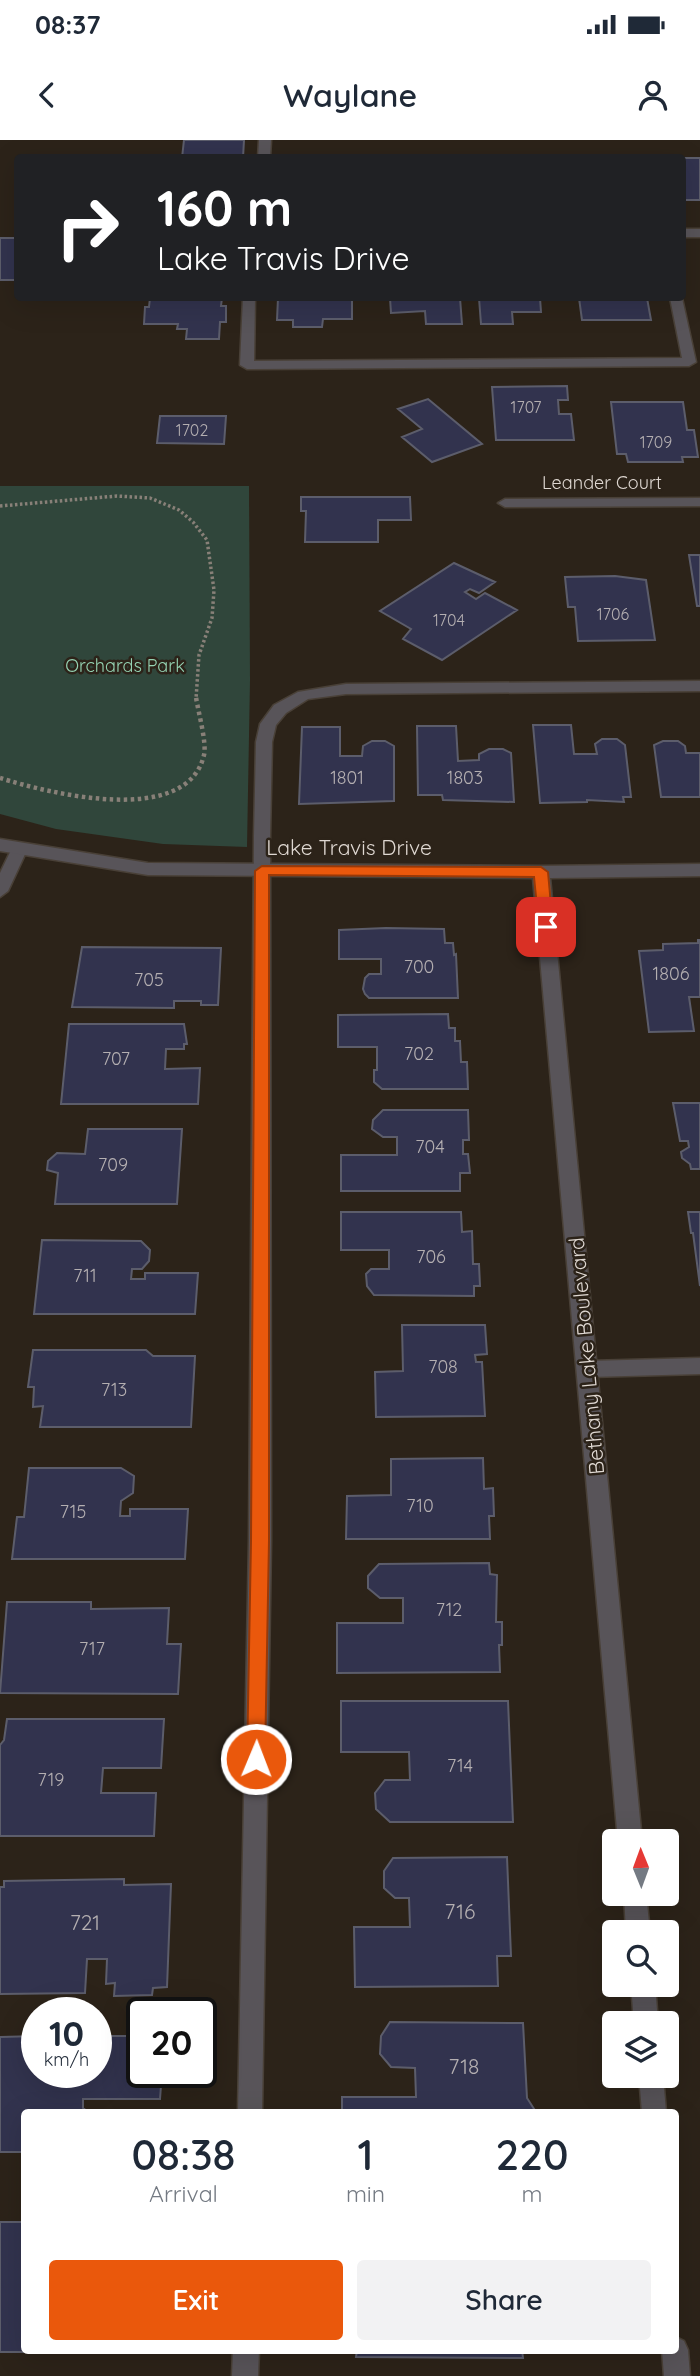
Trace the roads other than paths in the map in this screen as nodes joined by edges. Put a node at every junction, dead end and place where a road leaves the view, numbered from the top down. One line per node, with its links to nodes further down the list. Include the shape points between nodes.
1 (249, 301): 2 (street, via 247,365 689,362)
2 (677, 301)
3 (700, 502): 4 (street, Leander Court)
4 (505, 503)
5 (700, 686): 9 (street, via 346,689 304,695 280,709 268,724)
6 (0, 845): 7 (street, Lake Travis Drive)
7 (19, 850): 9 (street, Lake Travis Drive, via 148,869); 11 (street)
8 (700, 870): 10 (street, Lake Travis Drive)
9 (262, 871): 10 (street, Lake Travis Drive); 16 (street, via 260,1541)
10 (541, 872): 13 (street, Bethany Lake Boulevard)
11 (0, 891)
12 (700, 1366): 13 (street)
13 (589, 1369): 14 (street, Bethany Lake Boulevard)
14 (629, 1829)
15 (652, 2088): 17 (street)
16 (250, 2109)
17 (654, 2109)
18 (246, 2354): 20 (street)
19 (675, 2354): 21 (street)
20 (245, 2376)
21 (677, 2376)

